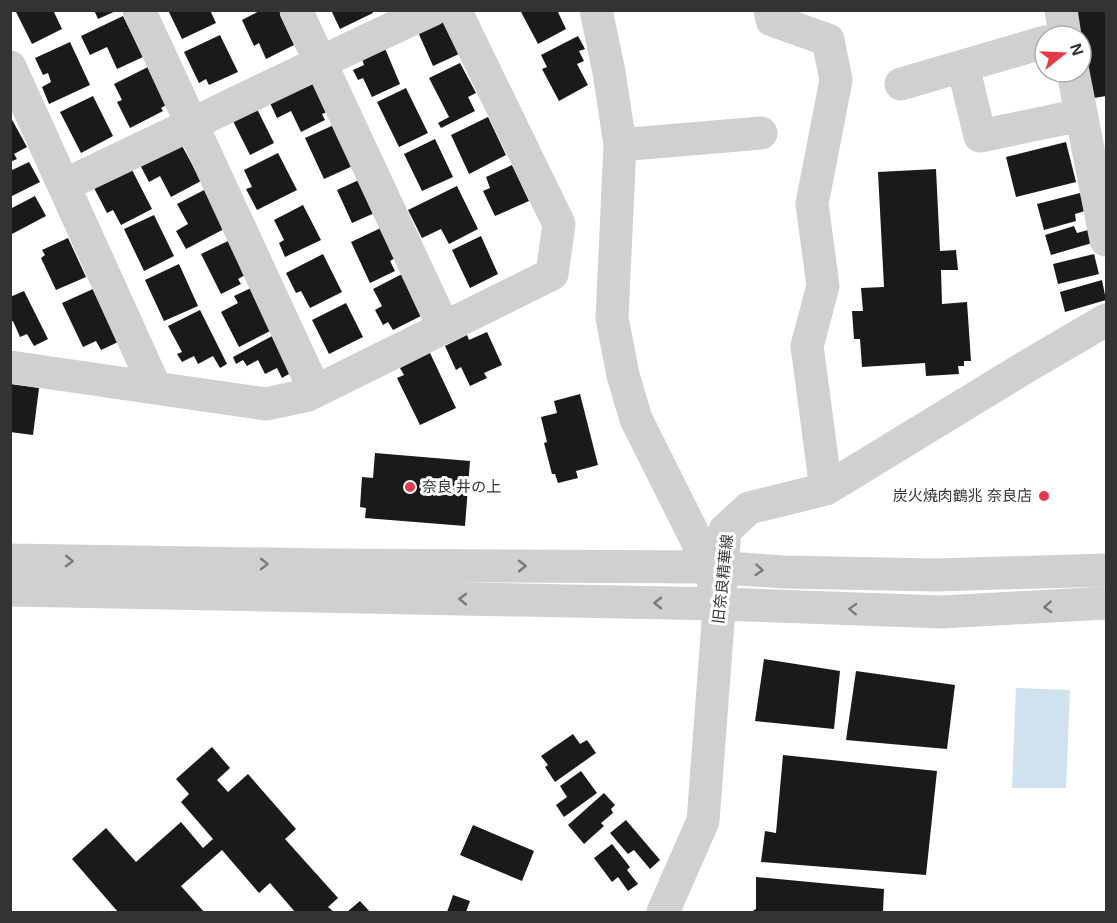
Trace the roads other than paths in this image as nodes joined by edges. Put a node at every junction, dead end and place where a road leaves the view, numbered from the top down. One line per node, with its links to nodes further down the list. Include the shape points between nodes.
1 (139, 10): 14 (street)
2 (296, 10): 8 (street)
3 (432, 10): 8 (street)
4 (455, 10): 20 (street, via 559,224 552,274)
5 (596, 10): 16 (street)
6 (770, 10): 24 (street, via 771,20 828,40 836,80 812,204 823,286 807,346)
7 (1033, 46): 9 (street)
8 (320, 62): 14 (street); 20 (street)
9 (963, 66): 11 (street); 13 (street, via 980,136)
10 (10, 68): 17 (street)
11 (901, 84)
12 (1075, 84): 13 (street)
13 (1081, 115): 18 (street)
14 (191, 125): 17 (street); 23 (street)
15 (761, 133): 16 (street)
16 (620, 145): 26 (street, via 612,318 623,375 636,418)
17 (64, 185): 22 (street)
18 (1107, 240)
19 (1107, 320): 24 (street, 旧奈良精華線)
20 (443, 326): 23 (street)
21 (10, 367): 22 (street)
22 (155, 387): 23 (street, via 266,404)
23 (315, 391)
24 (826, 489): 26 (street, 旧奈良精華線, via 749,508 725,530)
25 (10, 560): 26 (street, one-way to 26)
26 (716, 567): 27 (street, one-way to 27, via 785,573 936,575); 30 (street, 旧奈良精華線)
27 (1107, 570)
28 (10, 590): 30 (street, one-way to 28)
29 (1107, 603): 30 (street, one-way to 30, via 942,612)
30 (719, 604): 31 (street, 旧奈良精華線, via 703,821)
31 (663, 912)

